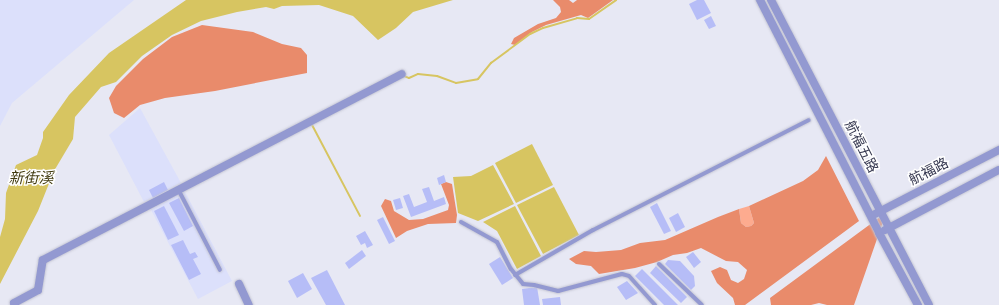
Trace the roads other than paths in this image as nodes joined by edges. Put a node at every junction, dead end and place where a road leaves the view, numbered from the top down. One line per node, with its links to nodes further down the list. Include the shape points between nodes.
1 (760, 0): 9 (street, 航福五路)
2 (771, 0): 8 (street, 航福五路)
3 (402, 74): 7 (street)
4 (809, 120): 15 (lane, via 593,230)
5 (999, 150): 8 (street, 航福路)
6 (999, 170): 11 (street)
7 (178, 189): 14 (lane); 17 (street, via 43,260 38,290 14,303)
8 (880, 211): 9 (street, 航福路); 11 (street, 航福五路)
9 (871, 216): 12 (street, 航福五路)
10 (460, 222): 15 (lane, via 498,242)
11 (888, 228): 12 (street); 22 (street, 航福五路)
12 (879, 233): 21 (street, 航福五路)
13 (659, 264): 20 (lane)
14 (220, 270)
15 (515, 275): 19 (lane, via 523,284 558,291 622,274 629,276)
16 (239, 284): 18 (street)
17 (15, 305)
18 (249, 305)
19 (656, 305)
20 (702, 305)
21 (918, 305)
22 (929, 305)

